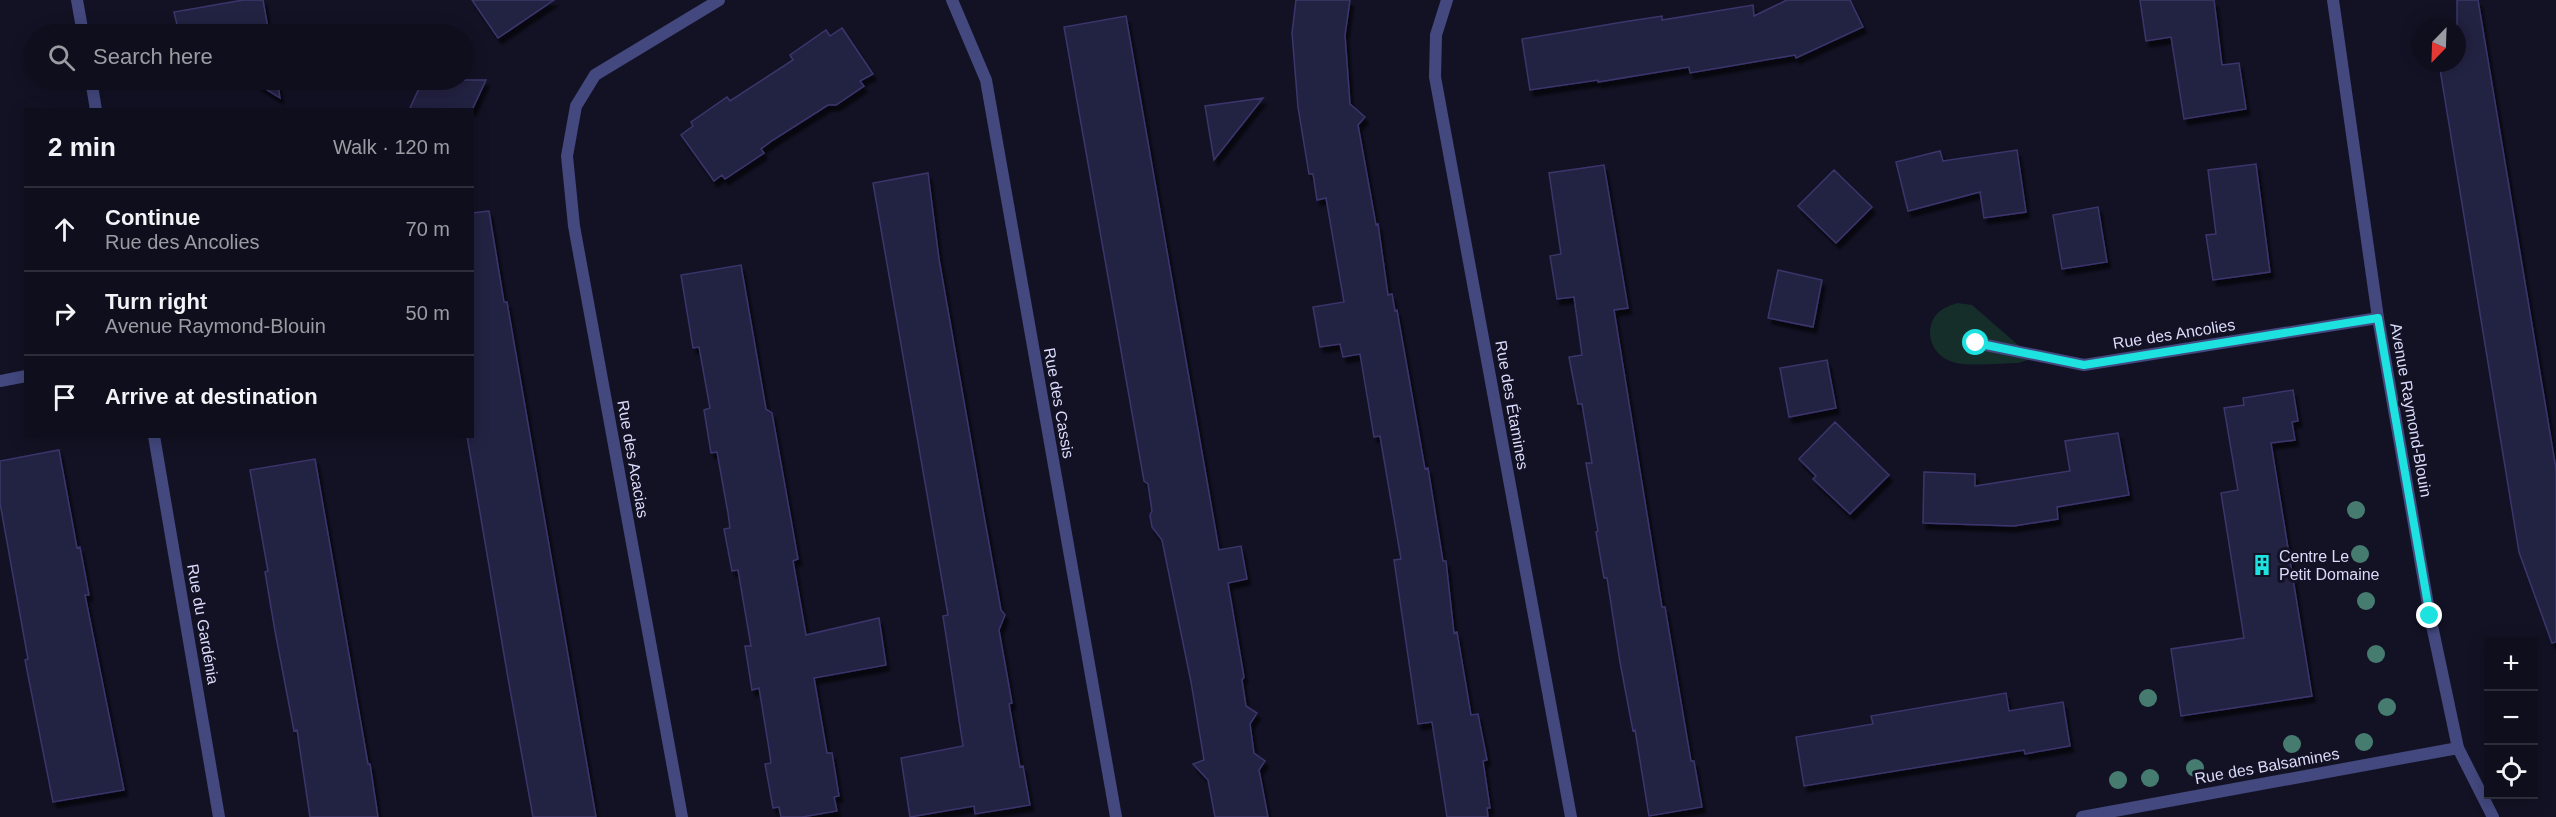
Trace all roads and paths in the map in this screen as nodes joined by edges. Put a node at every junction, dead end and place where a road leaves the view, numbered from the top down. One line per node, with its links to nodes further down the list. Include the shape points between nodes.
1 (76, 0): 6 (street)
2 (719, 0): 16 (street, Rue des Acacias, via 595,75 576,106 567,156 574,226)
3 (952, 0): 17 (street, Rue des Cassis, via 986,80)
4 (1447, 0): 18 (street, Rue des Étamines, via 1436,35 1435,77)
5 (2333, 0): 9 (street, Avenue Raymond-Blouin)
6 (81, 24)
7 (93, 90): 8 (street)
8 (96, 108)
9 (2378, 318): 10 (street, Rue des Ancolies, via 2084,365); 14 (street, Avenue Raymond-Blouin)
10 (1976, 343)
11 (24, 376): 12 (street)
12 (0, 381)
13 (154, 438): 15 (street, Rue du Gardénia)
14 (2457, 748): 19 (street, Rue des Balsamines); 20 (street, Avenue Raymond-Blouin)
15 (219, 817)
16 (682, 817)
17 (1116, 817)
18 (1571, 817)
19 (2082, 817)
20 (2493, 817)

